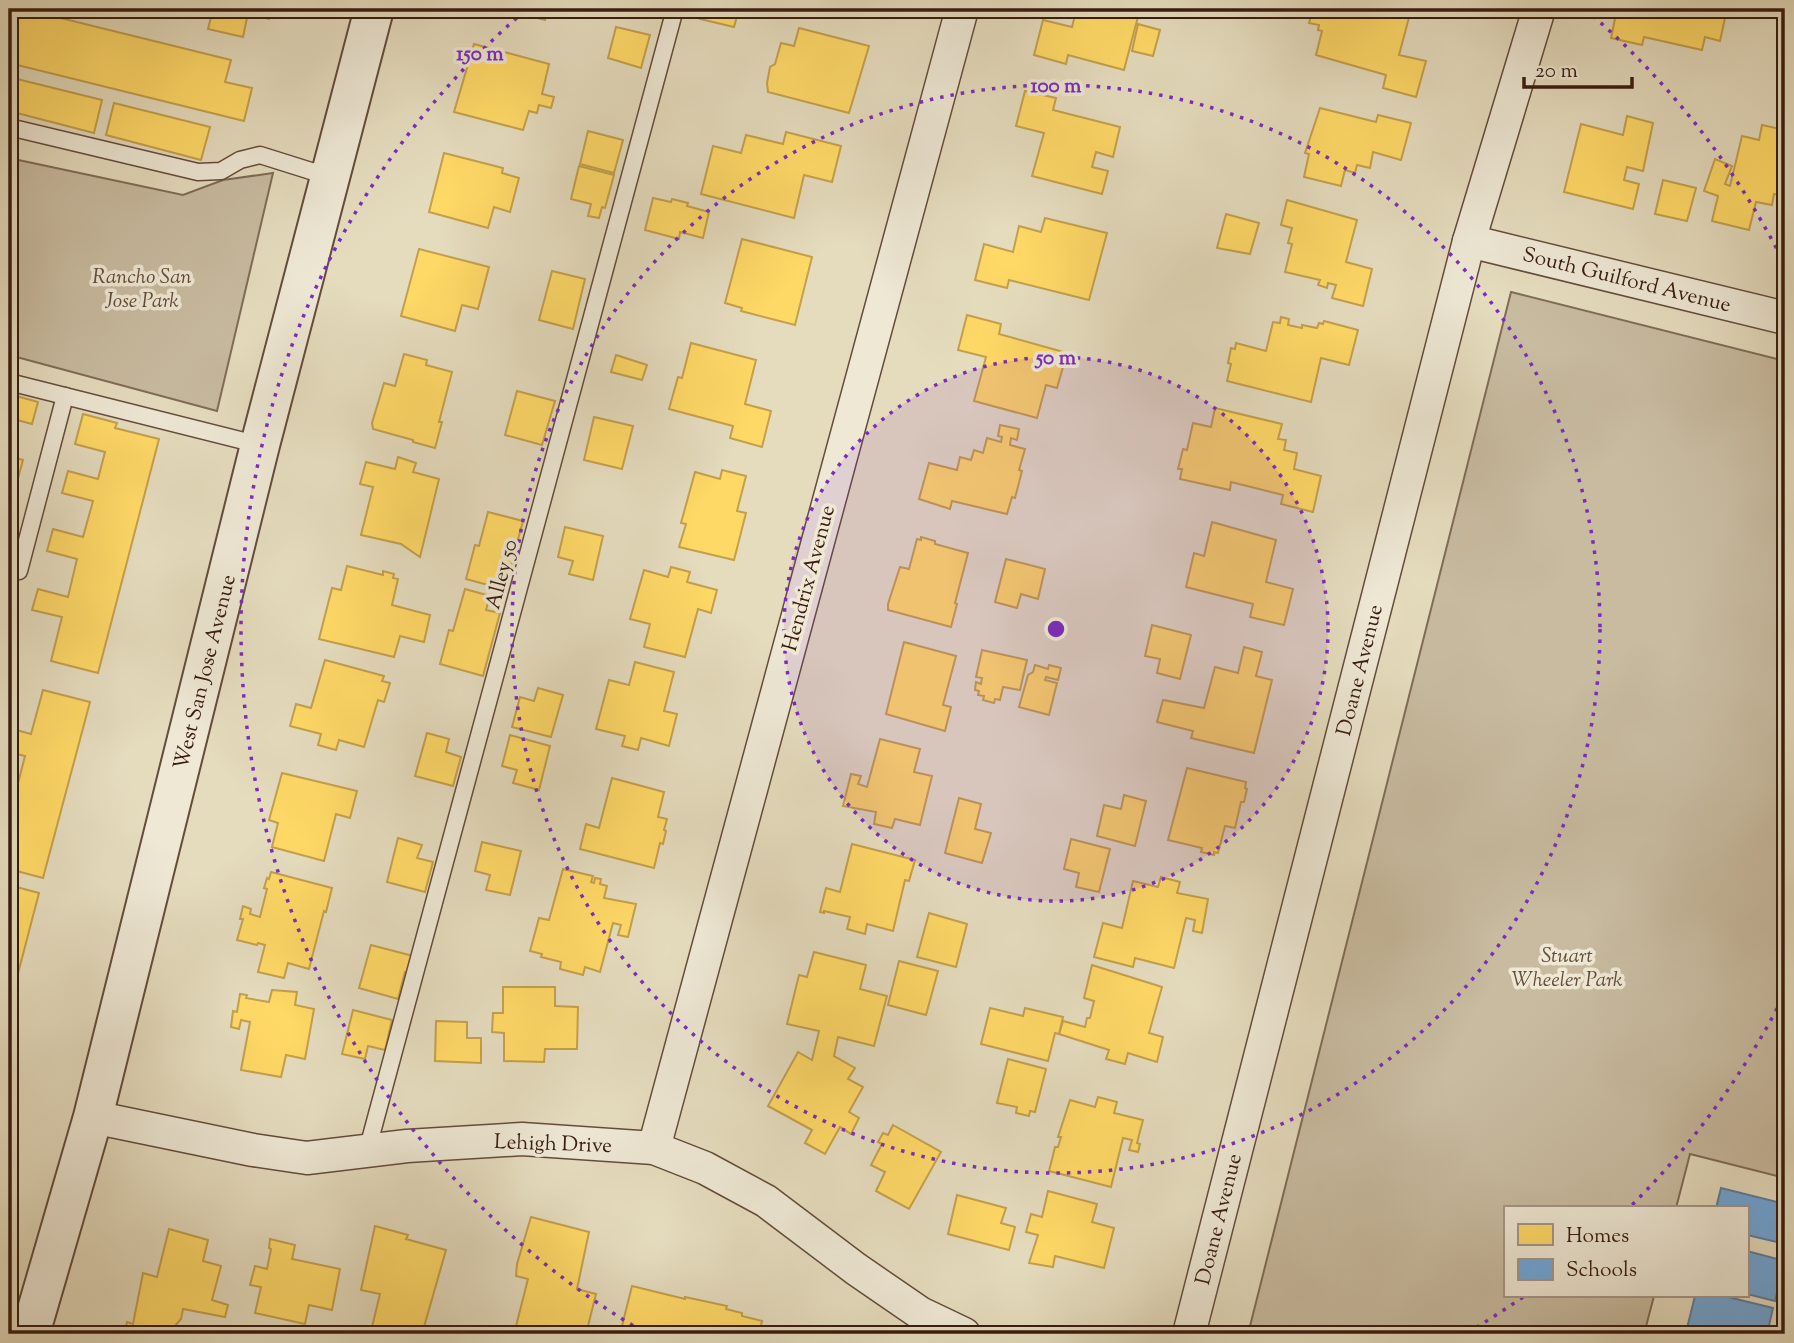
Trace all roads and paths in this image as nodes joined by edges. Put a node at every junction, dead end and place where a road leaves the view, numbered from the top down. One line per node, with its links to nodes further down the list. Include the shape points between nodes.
1 (374, 9): 6 (street, West San Jose Avenue)
2 (675, 9): 15 (lane, Alley 50)
3 (962, 9): 14 (street, Hendrix Avenue)
4 (1539, 9): 7 (street, Doane Avenue)
5 (9, 127): 6 (lane, via 198,172 221,172 260,155)
6 (330, 177): 11 (street, West San Jose Avenue)
7 (1469, 241): 8 (street, South Guilford Avenue); 18 (street, Doane Avenue)
8 (1785, 318)
9 (9, 382): 10 (lane)
10 (65, 396): 11 (lane); 12 (lane)
11 (260, 445): 13 (street, West San Jose Avenue)
12 (19, 571)
13 (93, 1117): 15 (street, Lehigh Drive, via 307,1158); 16 (street, West San Jose Avenue)
14 (654, 1148): 15 (street, Lehigh Drive, via 522,1139); 17 (street, Lehigh Drive, via 705,1168 766,1201 920,1313)
15 (367, 1151)
16 (30, 1334)
17 (964, 1334)
18 (1188, 1334)

